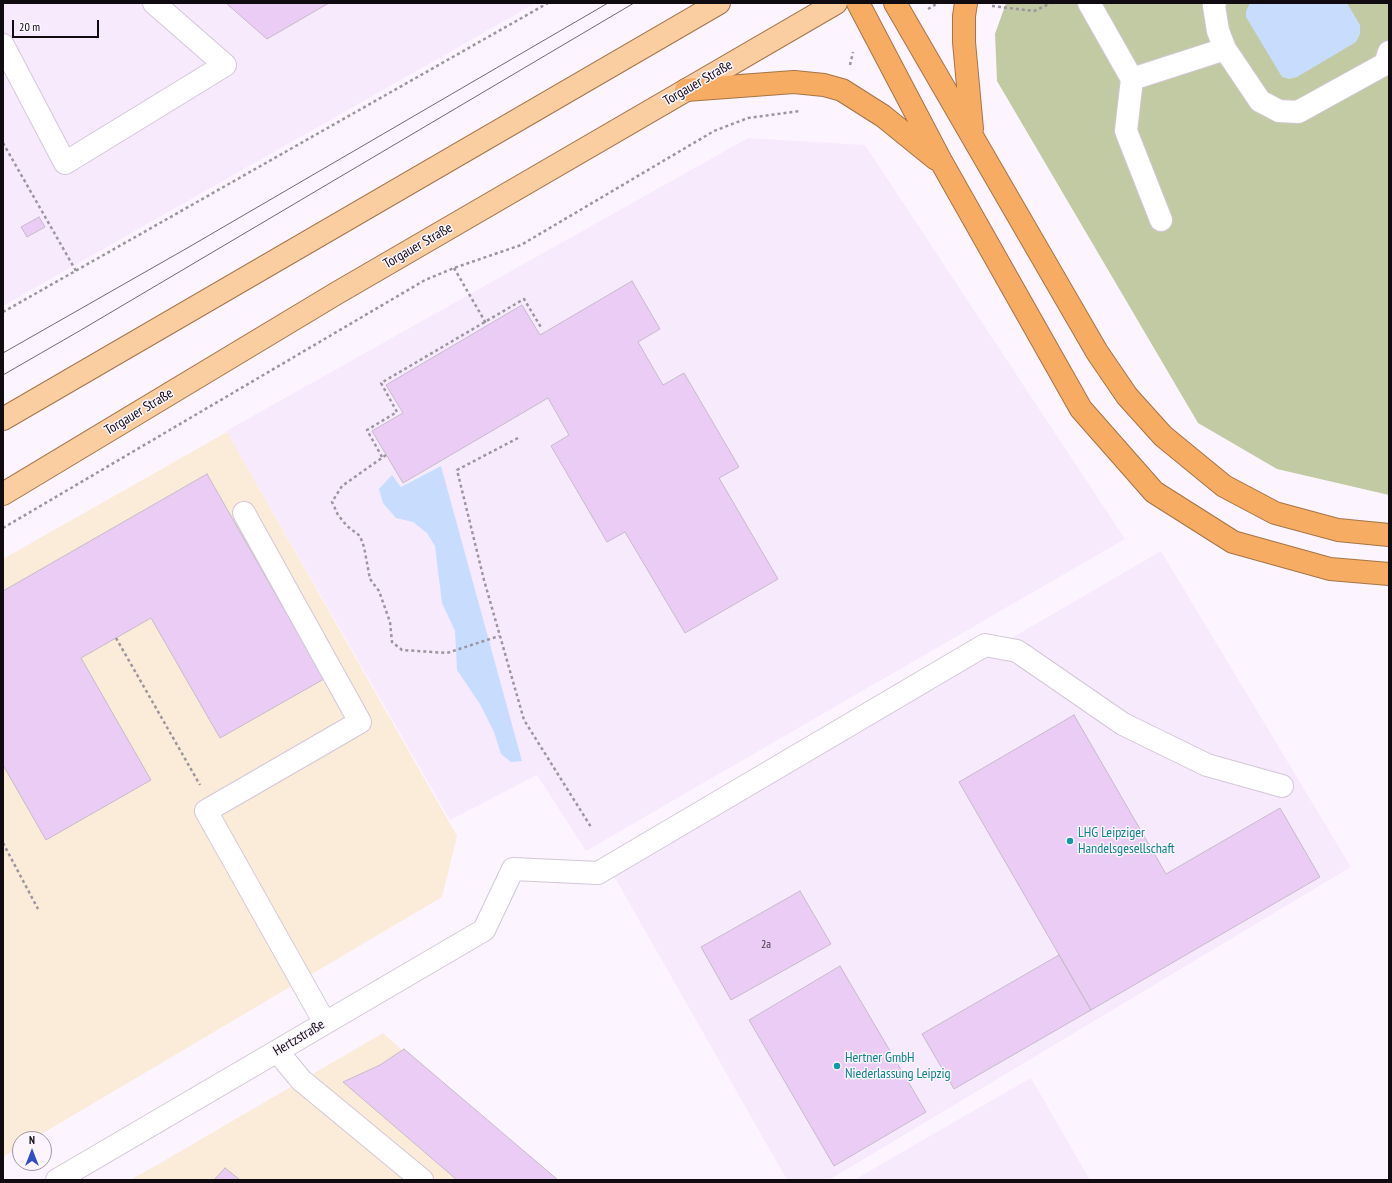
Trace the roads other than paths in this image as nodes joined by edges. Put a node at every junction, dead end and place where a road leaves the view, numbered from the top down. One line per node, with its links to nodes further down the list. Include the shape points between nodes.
1 (154, 3): 9 (street, via 225,64 65,162)
2 (719, 3): 17 (main road)
3 (836, 3): 13 (main road, Torgauer Straße)
4 (858, 3): 15 (highway)
5 (895, 3): 14 (highway)
6 (966, 3): 14 (highway, via 964,42)
7 (1089, 3): 12 (street)
8 (1215, 3): 10 (street, via 1218,31)
9 (3, 45)
10 (1225, 49): 11 (street, via 1260,101 1279,111 1298,112 1385,64); 12 (street)
11 (1389, 52)
12 (1132, 79): 16 (street, via 1126,132)
13 (686, 90): 15 (highway, via 794,82 842,90 883,116); 18 (main road, Torgauer Straße, via 337,292)
14 (973, 136): 20 (highway, via 1097,352 1127,396 1163,436 1224,486 1275,513 1338,530)
15 (942, 163): 21 (highway, via 1081,409 1154,492 1233,542 1330,569)
16 (1161, 220)
17 (3, 419)
18 (3, 494)
19 (244, 513): 23 (street, via 360,722 206,810)
20 (1389, 535)
21 (1389, 574)
22 (1282, 786): 23 (street, Hertzstraße, via 1207,765 1123,724 1017,651 985,645 598,873 513,869 484,930)
23 (325, 1022): 24 (street, Hertzstraße)
24 (277, 1051): 25 (street, Hertzstraße); 26 (street, via 301,1080)
25 (56, 1180)
26 (422, 1180)

